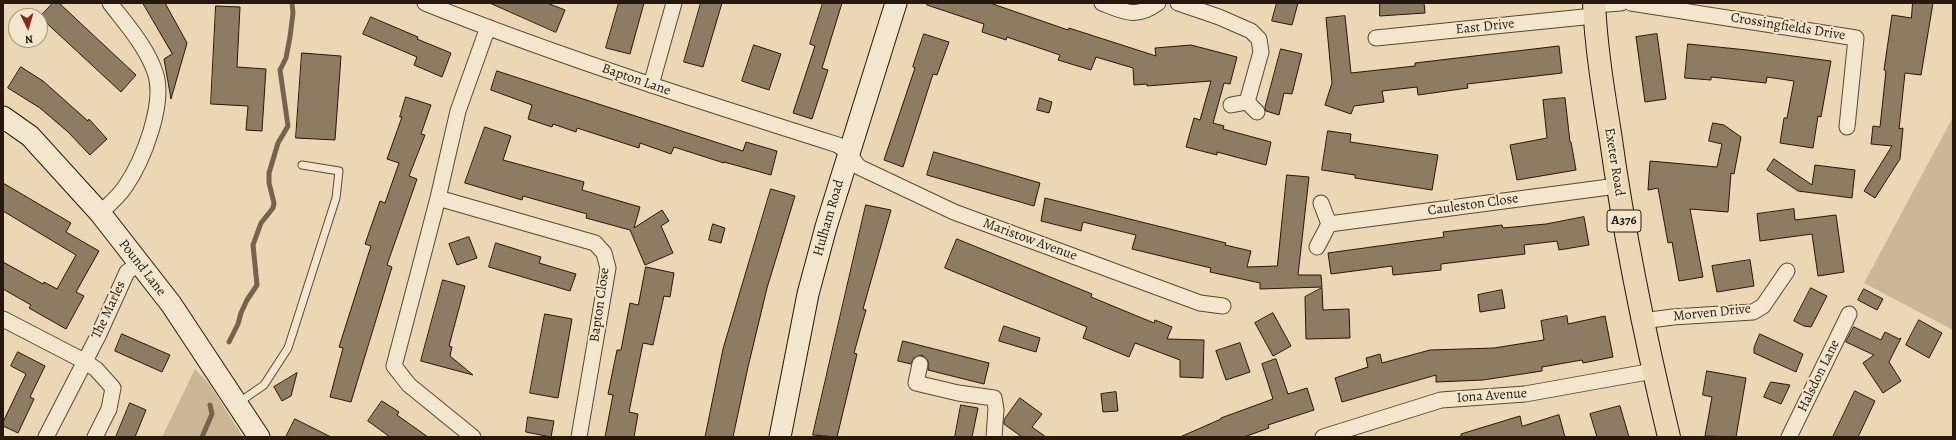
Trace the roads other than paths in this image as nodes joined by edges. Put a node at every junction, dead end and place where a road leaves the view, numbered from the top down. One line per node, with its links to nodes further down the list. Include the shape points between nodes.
1 (110, 3): 23 (street, via 149,59 156,73 159,99 149,136 135,169 125,187)
2 (425, 3): 10 (street, Bapton Lane)
3 (674, 3): 14 (street)
4 (896, 3): 18 (street, Hulham Road)
5 (1102, 3): 6 (street, via 1135,14 1148,11)
6 (1158, 3)
7 (1178, 3): 15 (street, via 1245,28 1259,39 1261,52 1252,107)
8 (1620, 3): 11 (street)
9 (1631, 3): 17 (street, Crossingfields Drive, via 1856,38)
10 (441, 6): 12 (street, Bapton Lane)
11 (1594, 8): 13 (street, East Drive); 20 (highway, Exeter Road / A376)
12 (488, 27): 14 (street, Bapton Lane); 21 (street, via 458,111)
13 (1376, 38)
14 (651, 85): 18 (street, Bapton Lane, via 838,145)
15 (1230, 105)
16 (3, 117): 23 (street, Pound Lane, via 30,136)
17 (1847, 127)
18 (848, 153): 28 (street, Maristow Avenue, via 859,167 954,212 1200,303); 42 (street, Hulham Road, via 808,294)
19 (302, 165): 35 (lane, via 339,171 336,198 288,348 264,385)
20 (1617, 186): 24 (street, Cauleston Close); 31 (highway, Exeter Road / A376)
21 (438, 198): 40 (street, via 394,366 409,385); 41 (street, Bapton Close, via 595,243 604,253 608,268)
22 (1321, 203): 24 (street)
23 (100, 213): 26 (street, Pound Lane)
24 (1329, 224): 25 (street)
25 (1317, 247)
26 (138, 264): 32 (street, The Marles, via 127,272); 35 (street, Pound Lane, via 171,304)
27 (1787, 271): 31 (street, Morven Drive, via 1763,306 1753,312)
28 (1223, 306)
29 (1849, 314): 45 (street, Halsdon Lane)
30 (3, 319): 32 (street)
31 (1642, 321): 34 (highway, Exeter Road / A376)
32 (84, 361): 37 (street, The Marles); 38 (street, via 113,388 109,409)
33 (920, 364): 43 (street, via 916,383 994,398)
34 (1653, 371): 36 (street, Iona Avenue, via 1525,394 1441,400); 44 (highway, Exeter Road / A376)
35 (237, 403): 39 (street, Pound Lane)
36 (1331, 436)
37 (46, 437)
38 (95, 437)
39 (259, 437)
40 (473, 437)
41 (579, 437)
42 (780, 437)
43 (994, 437)
44 (1669, 437)
45 (1789, 437)

